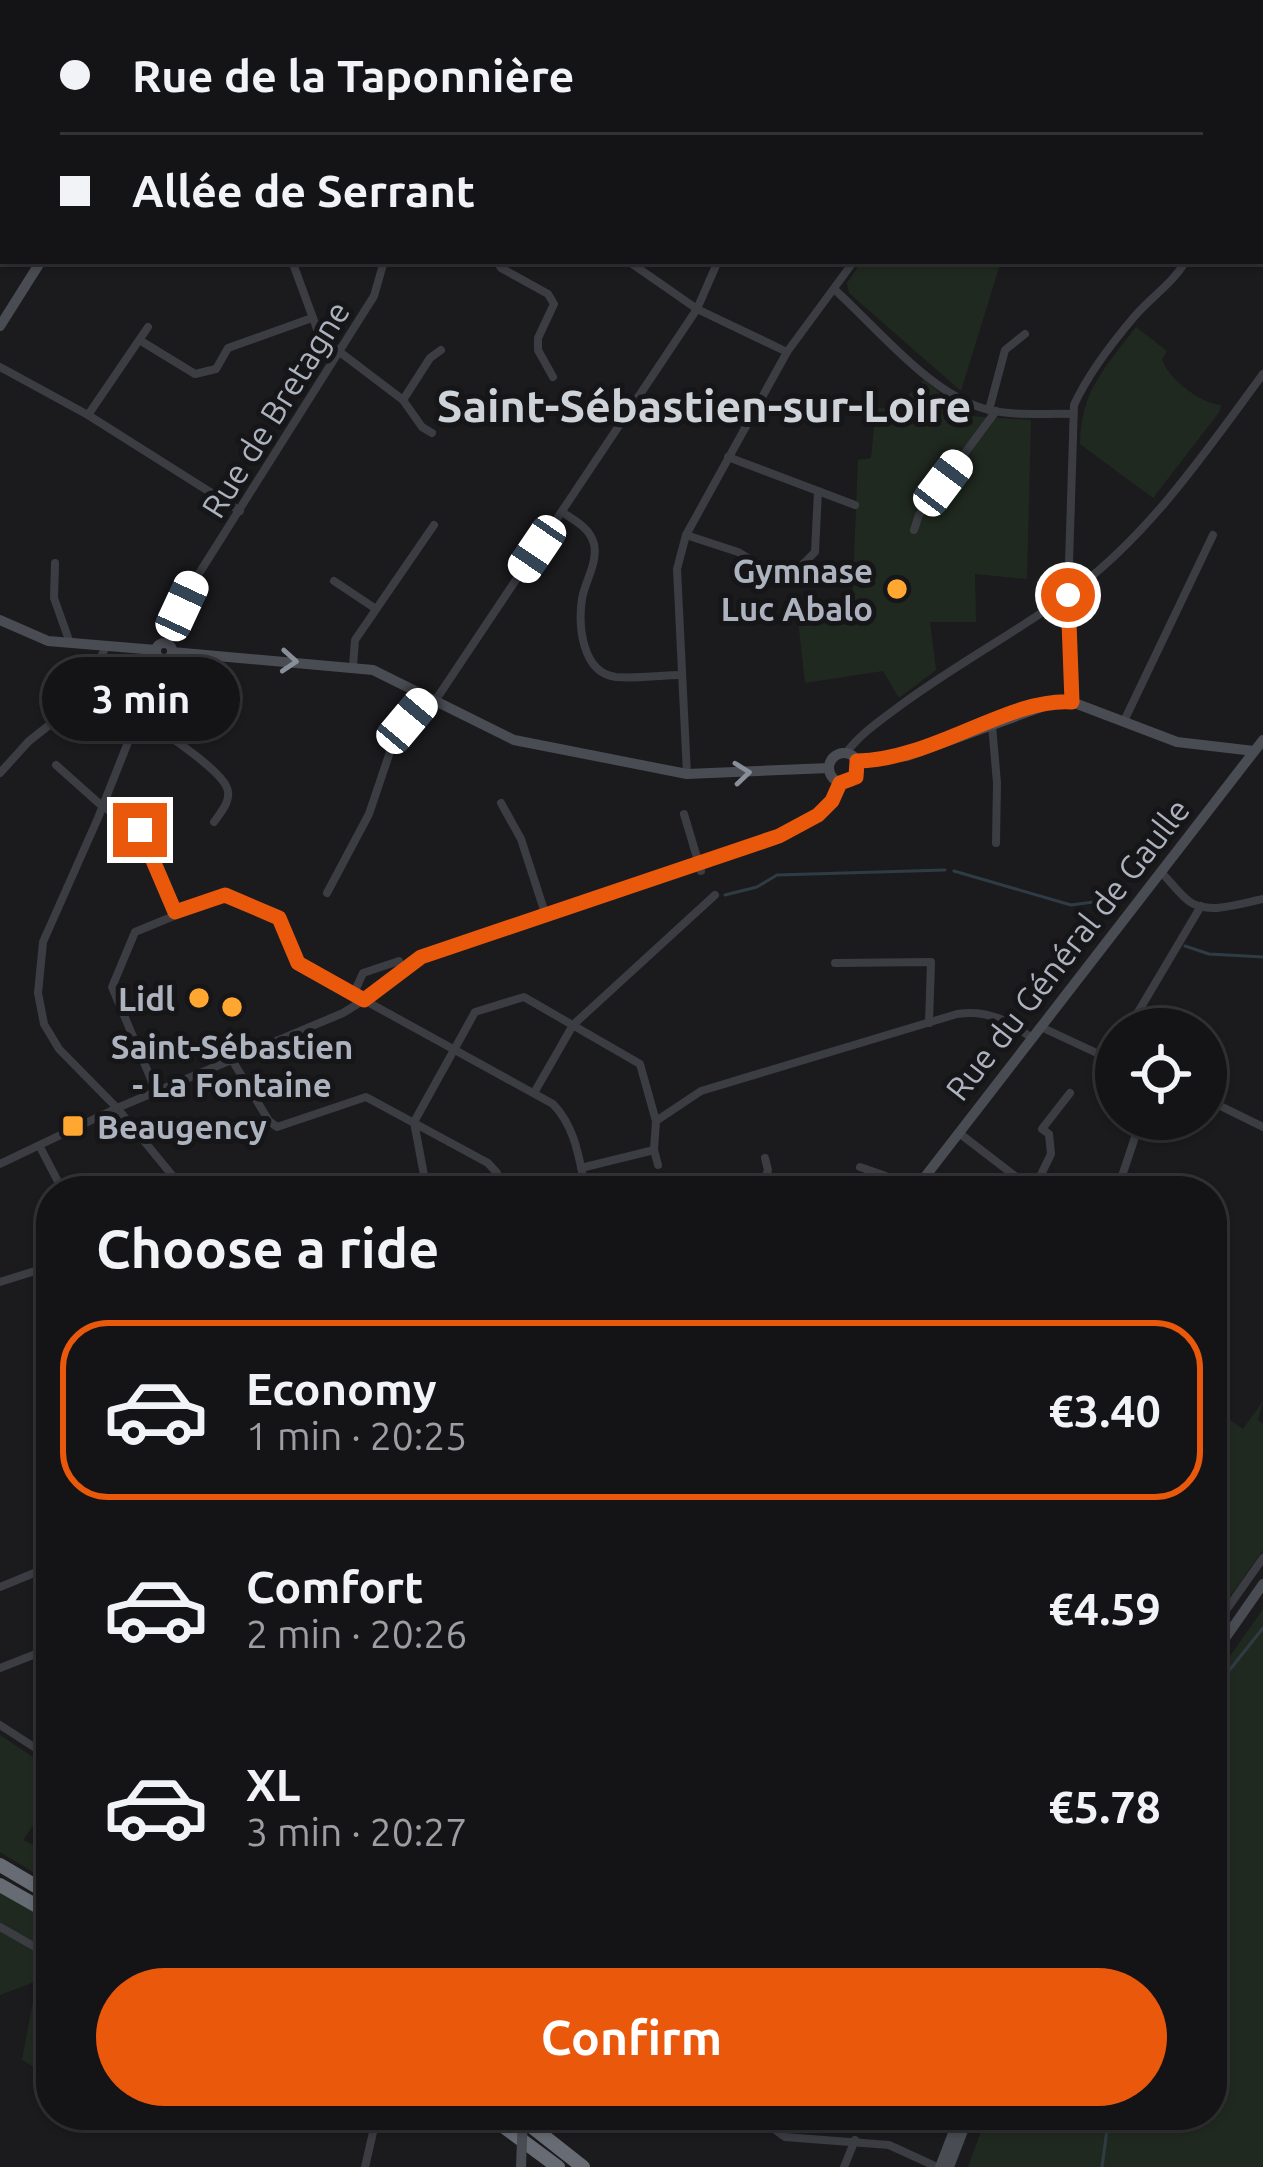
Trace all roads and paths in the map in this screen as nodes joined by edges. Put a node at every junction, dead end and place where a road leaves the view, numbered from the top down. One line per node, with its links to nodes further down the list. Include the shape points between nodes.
1 (39, 264): 12 (street)
2 (293, 264): 11 (street)
3 (383, 264): 17 (street, Rue de Bretagne, via 374,296)
4 (499, 264): 20 (street, via 554,304 538,338)
5 (632, 264): 10 (street)
6 (717, 264): 10 (street)
7 (852, 264): 9 (street)
8 (1184, 264): 24 (street, via 1136,315)
9 (835, 289): 18 (street); 23 (street, via 933,380)
10 (697, 309): 18 (street); 31 (street)
11 (312, 318): 15 (street, via 227,348 216,369 195,374); 17 (street)
12 (0, 326)
13 (148, 327): 15 (street)
14 (1025, 334): 23 (street, via 1005,350)
15 (141, 341): 25 (street)
16 (440, 350): 22 (street)
17 (339, 352): 22 (street); 30 (street, Rue de Bretagne)
18 (787, 352): 27 (street)
19 (0, 367): 25 (street)
20 (553, 376)
21 (1261, 380): 38 (street, via 1171,496)
22 (403, 400): 26 (street)
23 (992, 410): 24 (street); 33 (street)
24 (1072, 414): 38 (street)
25 (88, 415): 30 (street)
26 (432, 433)
27 (728, 457): 28 (street); 34 (street)
28 (818, 491): 29 (street); 34 (street, via 815,552 799,568 759,565)
29 (855, 505)
30 (240, 511): 43 (street, Rue de Bretagne, via 193,583)
31 (562, 512): 45 (street, via 594,542 582,599 589,658 613,677); 46 (street)
32 (434, 525): 39 (street)
33 (914, 530)
34 (686, 535): 45 (street, via 677,569)
35 (1213, 535): 49 (street)
36 (55, 563): 41 (street, via 55,598)
37 (334, 581): 39 (street)
38 (1068, 595): 47 (street); 53 (street, via 933,681)
39 (376, 609): 44 (street, via 355,640)
40 (0, 620): 41 (street)
41 (70, 643): 42 (street)
42 (106, 647): 43 (street); 55 (street, via 76,704)
43 (164, 651): 44 (street, one-way to 44); 48 (street, Rue de Bretagne)
44 (353, 666): 46 (street)
45 (682, 675): 60 (street)
46 (431, 699): 60 (street, via 514,740); 69 (street, via 394,740 369,814)
47 (1072, 702): 49 (street); 50 (street)
48 (139, 714): 63 (street, Rue de Bretagne); 65 (street, via 218,774 228,801)
49 (1123, 722): 52 (street, via 1177,742)
50 (992, 723): 57 (street); 66 (street)
51 (1263, 740): 52 (street, Rue du Général de Gaulle)
52 (1258, 752): 68 (street, Rue du Général de Gaulle)
53 (846, 753): 57 (street); 58 (street)
54 (0, 755): 55 (street)
55 (10, 760): 59 (street)
56 (56, 765): 63 (street)
57 (858, 767): 61 (street, via 853,781)
58 (829, 768): 60 (street, one-way to 58); 61 (street)
59 (0, 773)
60 (687, 775)
61 (840, 783): 67 (street, via 806,823)
62 (501, 803): 74 (street)
63 (101, 806): 73 (street, via 140,830); 91 (street, Rue de Bretagne, via 43,942 38,993 51,1038)
64 (684, 814): 67 (street)
65 (214, 822)
66 (996, 843)
67 (700, 868): 74 (street)
68 (1161, 872): 72 (street); 83 (street, Rue du Général de Gaulle)
69 (327, 893)
70 (715, 895): 82 (street)
71 (1263, 899): 72 (street)
72 (1201, 906): 80 (street)
73 (175, 912): 77 (street, via 225,895 279,918 298,963); 88 (street, via 135,932 112,987)
74 (544, 913): 78 (street, via 421,957)
75 (399, 961): 77 (street, via 363,973)
76 (835, 963): 81 (street, via 931,962)
77 (354, 993): 78 (street)
78 (364, 1000): 85 (street); 87 (street)
79 (938, 1005): 81 (street)
80 (1140, 1008)
81 (933, 1021): 84 (street, via 988,1014); 93 (street, via 701,1091)
82 (572, 1024): 85 (street, via 524,997 475,1012); 89 (street); 93 (street, via 640,1064)
83 (1041, 1027): 84 (street, Rue du Général de Gaulle); 86 (street)
84 (1033, 1038): 96 (street, Rue du Général de Gaulle)
85 (453, 1049): 89 (street); 94 (street)
86 (1095, 1052)
87 (232, 1060): 88 (street); 94 (street, via 277,1127 357,1097)
88 (156, 1091): 91 (street)
89 (534, 1094): 105 (street, via 566,1119)
90 (1070, 1094): 115 (street, via 1042,1129 1051,1154)
91 (117, 1108): 99 (street); 107 (street, Rue de Bretagne)
92 (1227, 1109): 95 (street)
93 (656, 1121): 100 (street)
94 (414, 1122): 108 (street); 109 (street, via 494,1167)
95 (1263, 1126)
96 (958, 1133): 113 (street, Rue du Général de Gaulle); 114 (street)
97 (1134, 1140): 116 (street)
98 (0, 1145): 102 (street)
99 (40, 1147): 102 (street); 106 (street)
100 (654, 1150): 103 (street); 105 (street)
101 (765, 1158): 111 (street)
102 (3, 1162)
103 (658, 1166)
104 (860, 1167): 112 (street)
105 (581, 1168): 110 (street)
106 (55, 1176)
107 (172, 1176)
108 (424, 1176)
109 (497, 1176)
110 (583, 1176)
111 (766, 1176)
112 (882, 1176)
113 (925, 1176)
114 (1014, 1176)
115 (1043, 1176)
116 (1122, 1176)
117 (36, 1271): 118 (street)
118 (0, 1282)
119 (1263, 1558): 123 (street)
120 (36, 1572): 122 (street)
121 (1263, 1584): 124 (street)
122 (0, 1587)
123 (1227, 1609)
124 (1227, 1636)
125 (36, 1654): 126 (street)
126 (0, 1668)
127 (0, 1725): 128 (street)
128 (36, 1748)
129 (0, 1865): 131 (highway)
130 (0, 1885): 132 (highway)
131 (36, 1886)
132 (36, 1905)
133 (0, 1927): 134 (street)
134 (36, 1947)
135 (374, 2130): 143 (street)
136 (508, 2130): 145 (highway)
137 (520, 2130): 144 (street, bridge)
138 (538, 2130): 142 (highway)
139 (775, 2130): 141 (street)
140 (958, 2130): 148 (street)
141 (855, 2140): 147 (street); 148 (street)
142 (577, 2162): 146 (highway)
143 (365, 2167)
144 (521, 2167)
145 (558, 2167)
146 (593, 2167)
147 (844, 2167)
148 (942, 2167)

